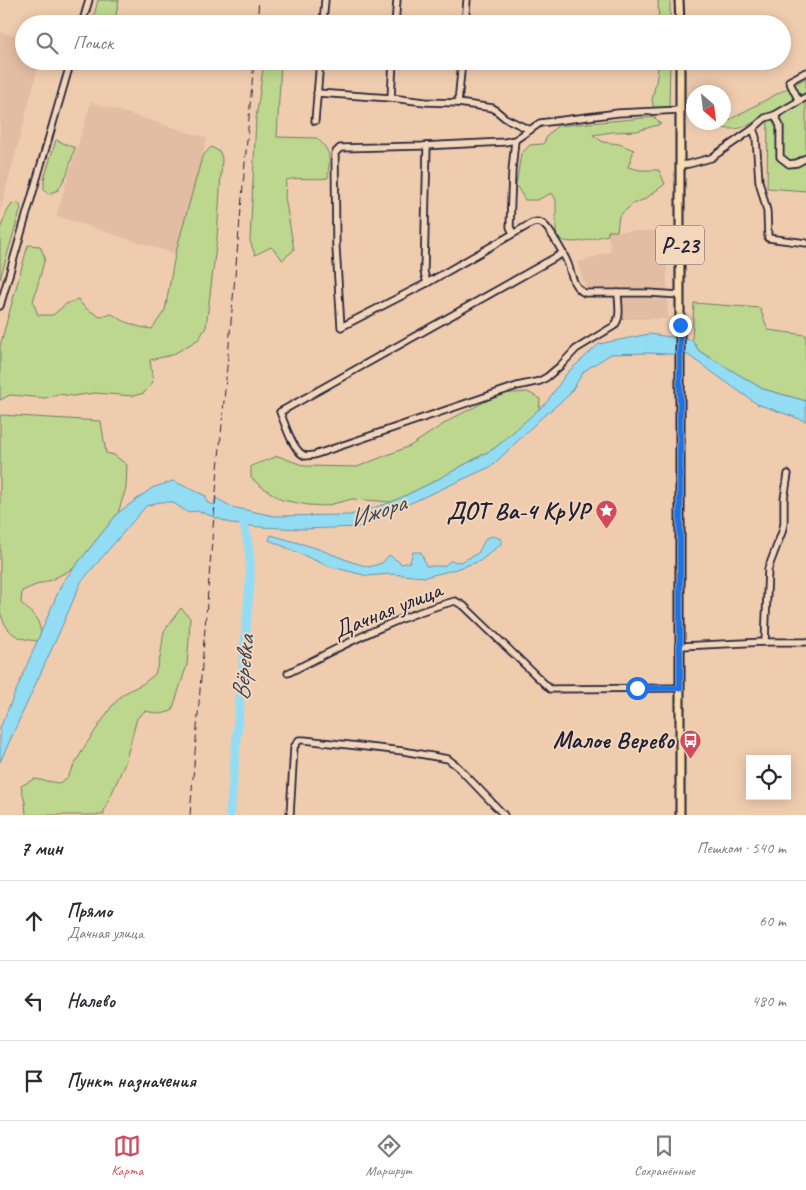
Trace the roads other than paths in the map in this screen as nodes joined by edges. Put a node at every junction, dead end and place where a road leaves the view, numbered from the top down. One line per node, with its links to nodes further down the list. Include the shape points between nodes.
1 (89, 0): 6 (street)
2 (325, 0): 7 (street)
3 (397, 0): 8 (street)
4 (467, 0): 9 (street)
5 (679, 0): 10 (main road)
6 (85, 15)
7 (324, 15)
8 (396, 15)
9 (466, 15)
10 (680, 15)
11 (68, 70): 37 (street)
12 (319, 70): 17 (street)
13 (393, 70): 19 (street)
14 (461, 70): 21 (street)
15 (680, 70): 22 (main road, Р-23)
16 (806, 72): 20 (street, via 789,81)
17 (317, 93): 19 (street); 24 (street)
18 (806, 97): 20 (street)
19 (391, 98): 21 (street)
20 (799, 101): 23 (street)
21 (458, 103): 26 (street, via 493,108)
22 (680, 110): 26 (street, via 568,118 540,123); 30 (main road, Р-23)
23 (775, 115): 25 (street, via 765,118); 29 (street, via 780,126 780,158 789,164)
24 (315, 121)
25 (753, 129): 30 (street, via 711,158); 32 (street, via 759,181 767,211 768,238)
26 (530, 130): 27 (street)
27 (514, 140): 28 (street); 31 (street, via 510,226)
28 (427, 146): 34 (street, via 424,272); 34 (street, via 340,148 335,154 341,327)
29 (806, 158)
30 (680, 165): 36 (main road, Р-23)
31 (513, 234): 33 (street, via 539,222 545,225); 34 (street)
32 (806, 243)
33 (563, 253): 35 (street, via 579,291); 35 (street, via 280,412 295,448 306,456 314,455 540,381 576,349 614,326 619,316)
34 (428, 283)
35 (618, 293): 36 (street)
36 (680, 295): 41 (main road, Р-23)
37 (0, 306)
38 (788, 474): 39 (street, via 784,523 768,569)
39 (765, 642): 40 (street); 41 (street)
40 (806, 642)
41 (680, 646): 43 (main road, Р-23)
42 (288, 673): 43 (street, Дачная улица, via 420,612 455,601 550,689)
43 (680, 688): 46 (main road, Р-23)
44 (290, 815): 45 (street, via 294,747 299,740 403,751 448,760)
45 (504, 815)
46 (680, 815)

